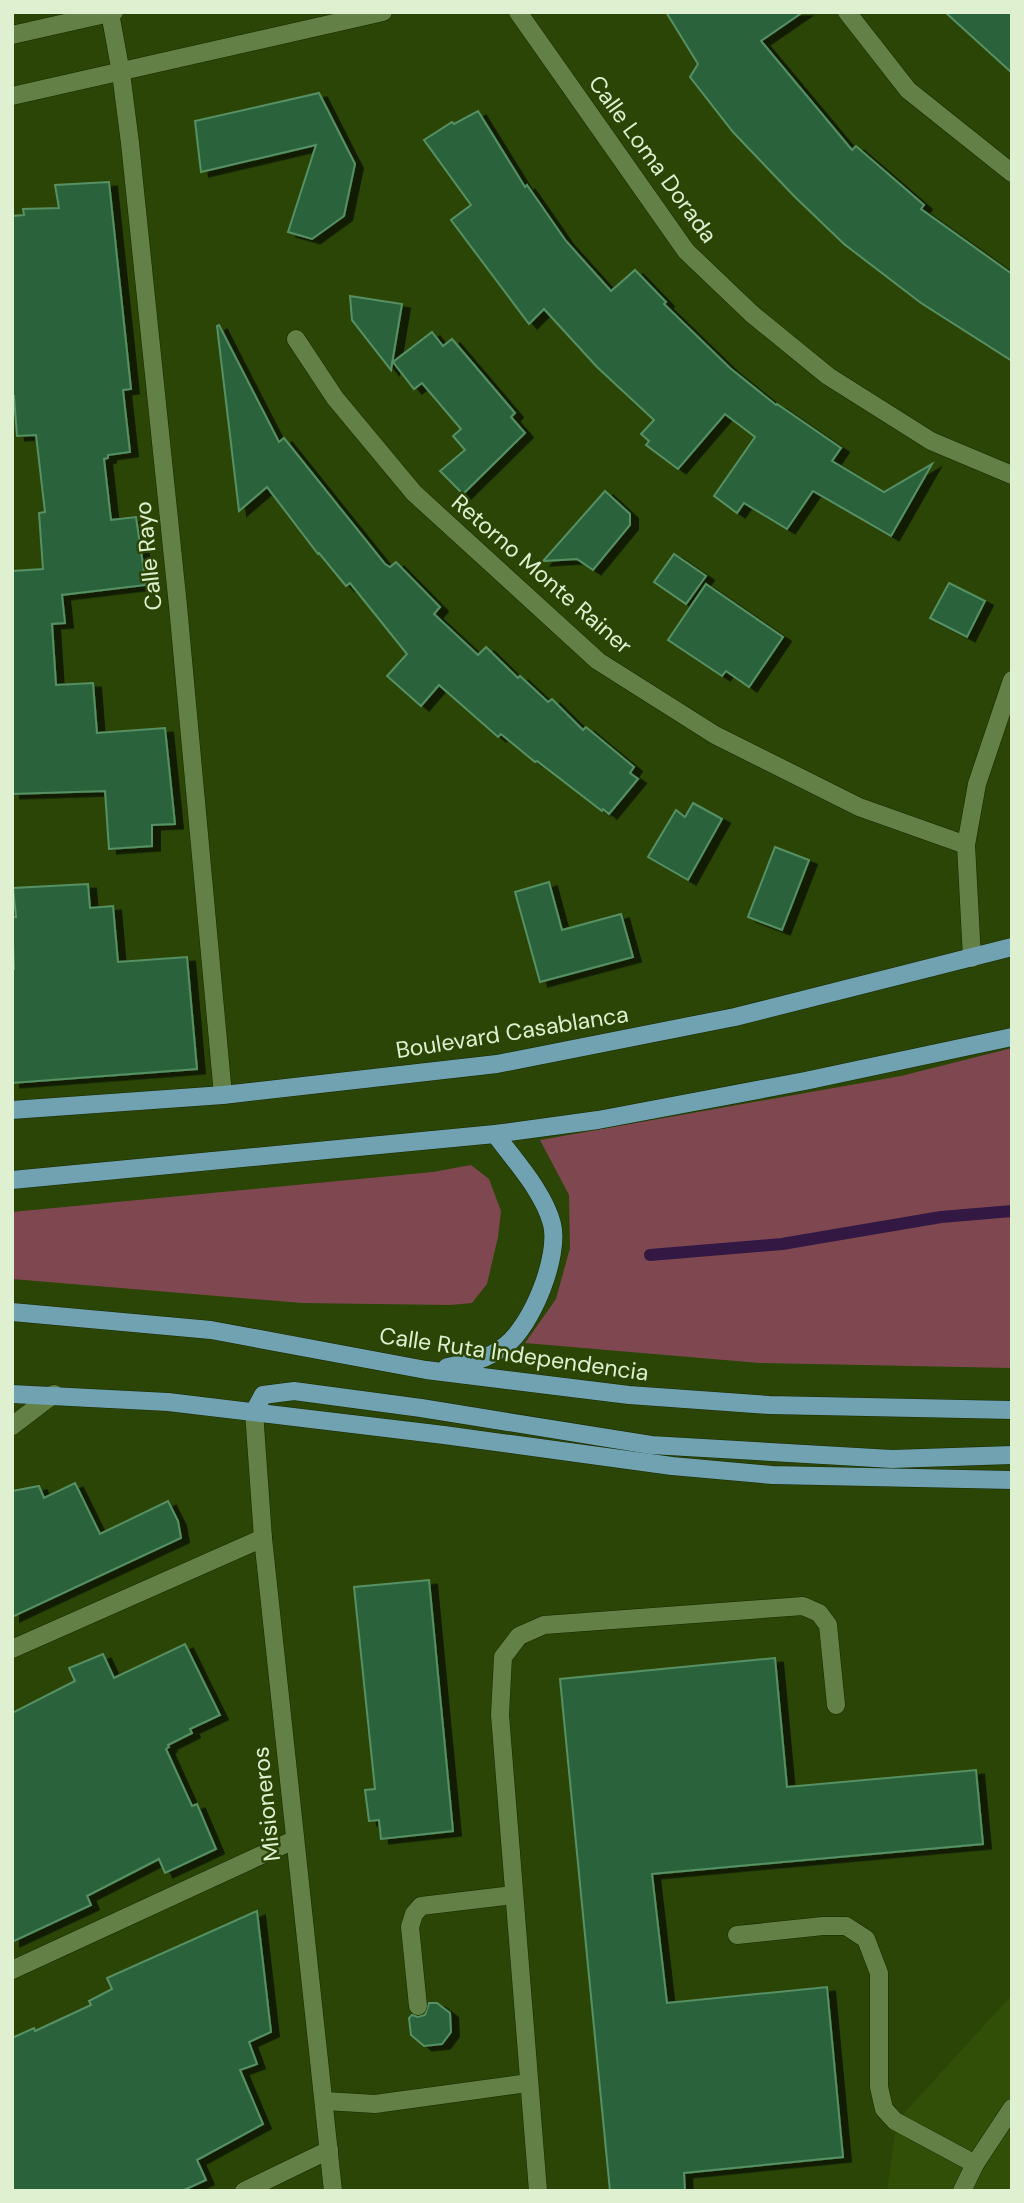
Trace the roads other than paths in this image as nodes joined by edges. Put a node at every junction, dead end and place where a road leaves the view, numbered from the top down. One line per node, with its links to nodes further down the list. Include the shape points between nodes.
1 (383, 12): 6 (street)
2 (517, 12): 10 (street, Calle Loma Dorada, via 686,251 752,314 828,376 931,441)
3 (847, 12): 8 (street, via 908,90)
4 (112, 13): 5 (street); 6 (street, Calle Rayo)
5 (12, 35)
6 (121, 73): 7 (street); 16 (street, Calle Rayo, via 178,606)
7 (12, 96)
8 (1012, 173)
9 (296, 339): 12 (street, Retorno Monte Rainer, via 335,398 414,493 597,661 715,735 859,807)
10 (1012, 475)
11 (1012, 680): 12 (street, via 976,784)
12 (966, 845): 14 (street)
13 (1012, 947): 14 (main road, Boulevard Casablanca)
14 (972, 958): 16 (main road, Boulevard Casablanca, via 735,1017 497,1064)
15 (1012, 1037): 18 (main road, via 805,1082)
16 (223, 1095): 17 (main road, Boulevard Casablanca)
17 (12, 1110)
18 (495, 1134): 19 (main road); 21 (main road, via 537,1189 552,1225 546,1283 508,1344 479,1361)
19 (12, 1180)
20 (12, 1312): 21 (main road, Calle Ruta Independencia, via 211,1330)
21 (426, 1370): 24 (main road, Calle Ruta Independencia, via 629,1395 769,1405)
22 (12, 1394): 23 (main road)
23 (54, 1394): 25 (main road); 26 (street)
24 (1012, 1410)
25 (254, 1412): 27 (main road, via 263,1395 295,1391 650,1445 892,1459); 28 (main road, via 772,1475); 29 (street, Misioneros)
26 (12, 1426)
27 (1012, 1455)
28 (1012, 1480)
29 (263, 1538): 30 (street); 32 (street, Misioneros)
30 (12, 1649)
31 (836, 1705): 33 (street, via 828,1625 819,1613 803,1606 544,1625 519,1636 503,1657 499,1715)
32 (295, 1840): 35 (street); 38 (street, Misioneros)
33 (513, 1895): 36 (street, via 421,1906 414,1914 410,1927); 37 (street)
34 (737, 1935): 41 (street, via 846,1926 866,1939 879,1973 879,2087 884,2109 895,2121)
35 (12, 1970)
36 (418, 2006)
37 (528, 2083): 38 (street, via 375,2104); 44 (street)
38 (325, 2101): 40 (street, Misioneros)
39 (1012, 2108): 41 (street)
40 (329, 2150): 42 (street); 43 (street, Misioneros)
41 (975, 2164): 45 (street)
42 (244, 2191)
43 (333, 2191)
44 (538, 2191)
45 (962, 2191)

